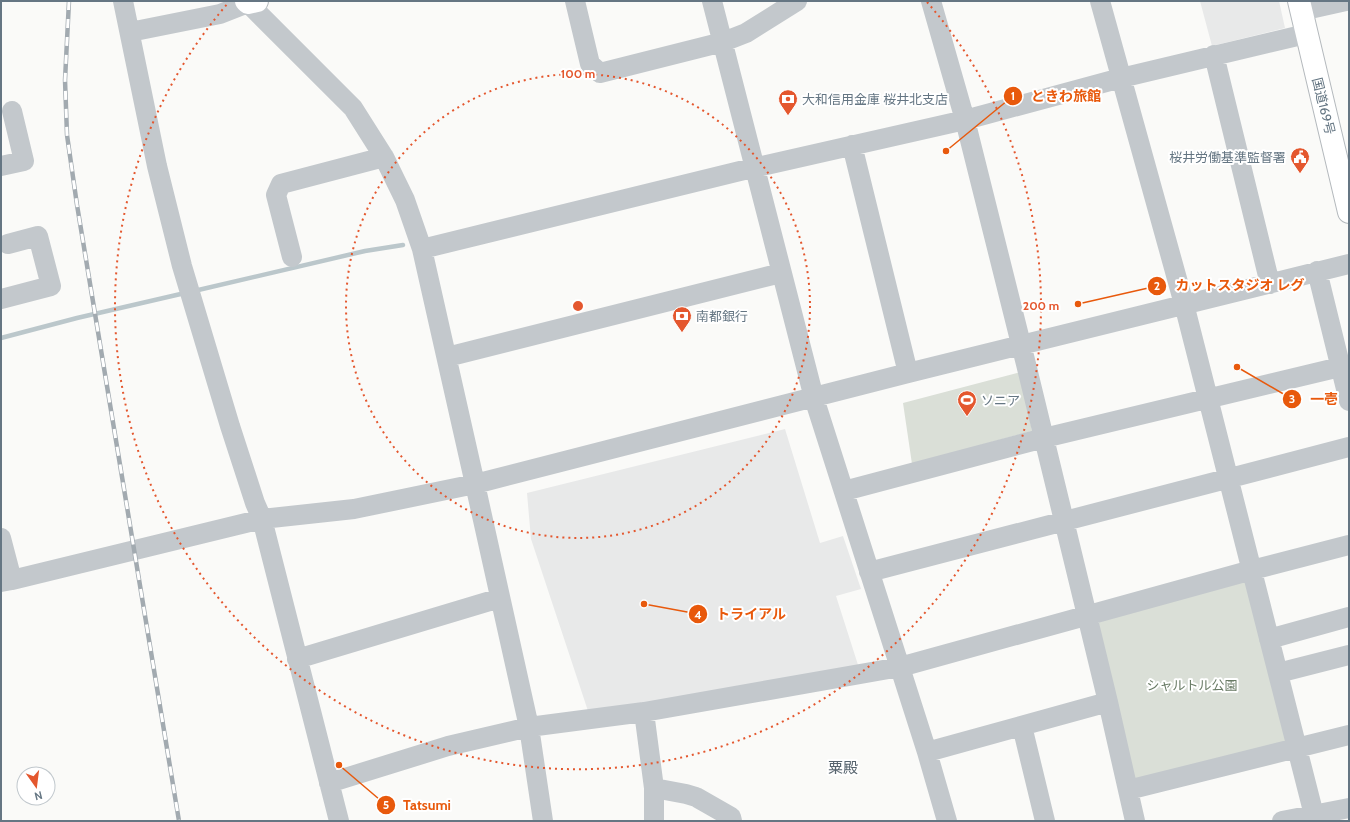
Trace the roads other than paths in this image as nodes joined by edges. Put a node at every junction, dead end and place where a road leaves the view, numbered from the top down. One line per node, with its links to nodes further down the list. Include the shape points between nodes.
1 (123, 1): 10 (street)
2 (575, 1): 12 (street, via 590,64 600,73)
3 (712, 1): 12 (street)
4 (798, 1): 12 (street, via 746,34)
5 (932, 1): 16 (street)
6 (1100, 1): 14 (street)
7 (1346, 1): 9 (street)
8 (250, 2): 10 (street, via 220,14); 18 (street, via 353,108)
9 (1300, 6): 11 (highway, 国道169号)
10 (130, 32): 43 (street, via 157,166 188,290 230,426)
11 (1306, 34): 13 (street); 21 (highway, 国道169号)
12 (722, 42): 20 (street)
13 (1214, 55): 14 (street); 28 (street)
14 (1121, 78): 16 (street); 30 (street)
15 (12, 112): 19 (street, via 24,160)
16 (965, 120): 17 (street); 31 (street)
17 (852, 146): 20 (street); 34 (street)
18 (384, 156): 23 (street, via 405,200); 24 (street, via 281,184 276,195)
19 (1, 166)
20 (755, 168): 23 (street); 27 (street)
21 (1349, 212)
22 (8, 244): 29 (street, via 38,236 51,286)
23 (422, 249): 32 (street)
24 (292, 257)
25 (1349, 264): 26 (street)
26 (1317, 271): 28 (street); 33 (street)
27 (781, 273): 32 (street); 35 (street)
28 (1270, 284): 30 (street)
29 (1, 299)
30 (1184, 304): 31 (street); 36 (street)
31 (1021, 346): 34 (street); 38 (street)
32 (447, 357): 41 (street)
33 (1340, 367): 36 (street); 37 (street)
34 (908, 373): 35 (street)
35 (814, 398): 41 (street); 42 (street)
36 (1208, 398): 38 (street); 40 (street)
37 (1349, 401)
38 (1044, 438): 42 (street); 44 (street)
39 (1349, 447): 40 (street)
40 (1228, 478): 44 (street); 47 (street)
41 (475, 484): 43 (street, via 354,508); 50 (street)
42 (844, 491): 48 (street)
43 (262, 518): 49 (street); 55 (street)
44 (1063, 521): 48 (street); 51 (street)
45 (1, 538): 49 (street)
46 (1349, 545): 47 (street)
47 (1252, 570): 51 (street); 53 (street)
48 (869, 572): 56 (street)
49 (6, 581)
50 (500, 598): 55 (street); 61 (street)
51 (1087, 615): 56 (street); 58 (street)
52 (1349, 617): 53 (street)
53 (1270, 639): 57 (street)
54 (1349, 655): 57 (street)
55 (297, 659): 65 (street)
56 (900, 667): 59 (street); 64 (street)
57 (1278, 673): 63 (street)
58 (1108, 702): 60 (street); 67 (street)
59 (644, 712): 61 (street); 66 (street)
60 (1022, 726): 64 (street); 75 (street)
61 (528, 727): 65 (street, via 448,746); 71 (street)
62 (1349, 735): 63 (street)
63 (1297, 748): 67 (street); 69 (street)
64 (927, 752): 74 (street)
65 (329, 782): 70 (street)
66 (654, 788): 72 (street); 73 (street, via 696,797 731,817)
67 (1128, 790): 76 (street)
68 (1349, 808): 69 (street)
69 (1314, 815): 77 (street)
70 (339, 821)
71 (543, 821)
72 (654, 821)
73 (732, 821)
74 (947, 821)
75 (1046, 821)
76 (1135, 821)
77 (1282, 821)

